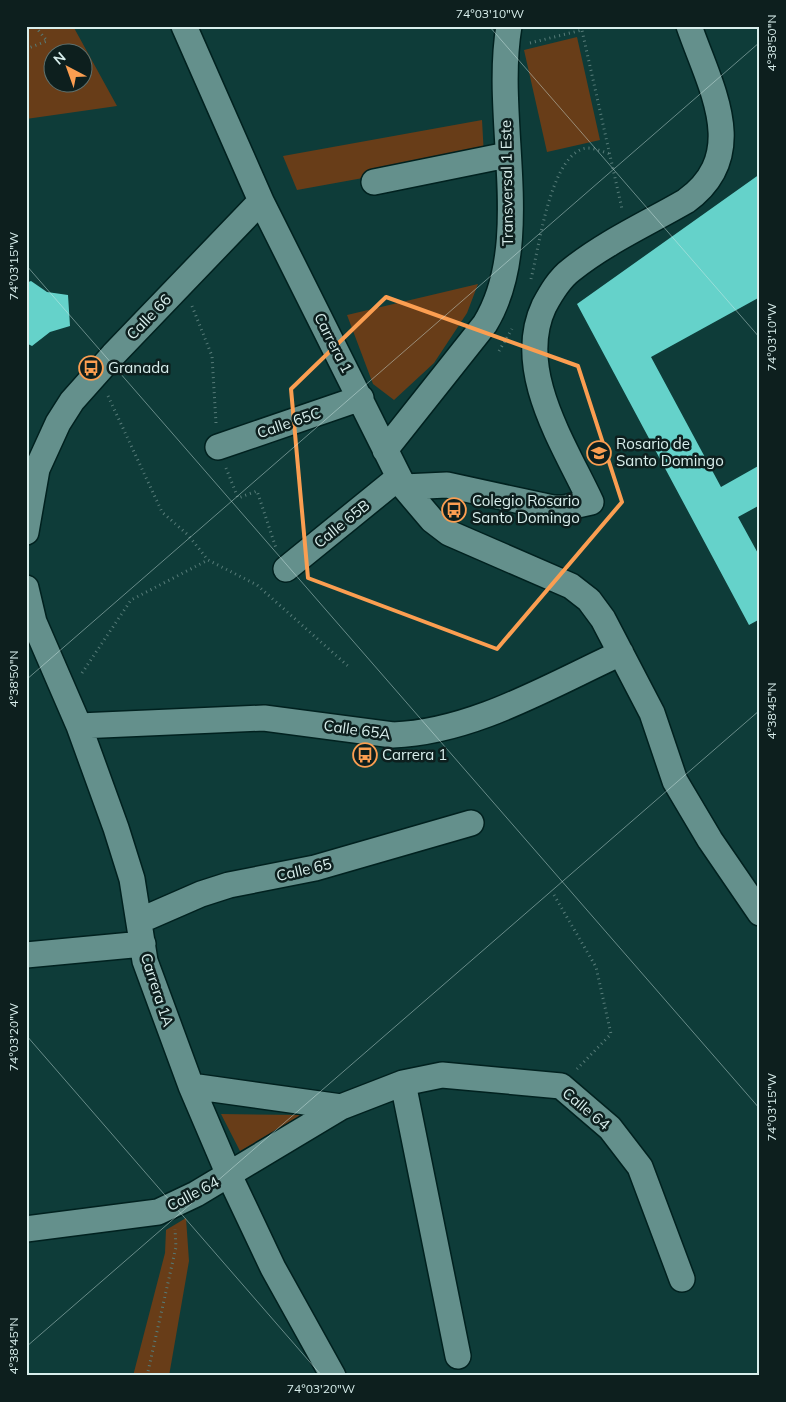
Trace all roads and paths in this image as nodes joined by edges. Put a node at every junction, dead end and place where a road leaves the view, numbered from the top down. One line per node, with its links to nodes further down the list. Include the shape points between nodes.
1 (35, 26): 7 (path, via 47,41)
2 (184, 26): 11 (street, Carrera 1)
3 (509, 26): 9 (street, Transversal 1 Este, via 505,66)
4 (689, 26): 12 (street, via 718,112 723,138 721,153 716,167 699,192)
5 (582, 28): 6 (path); 8 (path)
6 (530, 43)
7 (26, 49)
8 (610, 154): 12 (path); 13 (path, via 584,148 565,163 553,191)
9 (507, 155): 10 (street); 19 (street, Transversal 1 Este, via 509,251 496,307 486,324)
10 (374, 182)
11 (261, 201): 16 (street, Calle 66); 17 (street, Carrera 1)
12 (628, 234): 20 (street, via 570,271 556,285 541,314 534,340 541,391 591,502 553,508 447,485)
13 (529, 285)
14 (515, 324): 15 (path)
15 (499, 351)
16 (97, 373): 21 (street, Calle 66, via 58,423 37,469); 22 (path, via 162,512 188,535)
17 (361, 398): 18 (street, Calle 65C); 19 (street, Carrera 1)
18 (218, 447)
19 (385, 450): 20 (street, Carrera 1)
20 (401, 482): 23 (street, Calle 65B); 25 (street, Carrera 1, via 422,510 449,532 571,586 589,600)
21 (26, 532)
22 (208, 560): 26 (path, via 257,585); 27 (path, via 131,600)
23 (286, 569)
24 (26, 588): 27 (street, Carrera 1A, via 34,622)
25 (620, 653): 28 (street, Calle 65A, via 469,721 420,734 393,736 264,718); 31 (street, Carrera 1, via 652,713 675,781 710,840)
26 (349, 667)
27 (66, 697): 28 (street, Carrera 1A)
28 (78, 726): 32 (street, Carrera 1A, via 132,879)
29 (471, 823): 32 (street, Calle 65, via 315,868 229,885 201,894)
30 (554, 895): 36 (path, via 596,967 611,1034)
31 (760, 913)
32 (141, 933): 33 (street, Calle 65); 35 (street, Carrera 1A, via 150,976)
33 (26, 955)
34 (403, 1083): 36 (street, Calle 64, via 442,1075); 37 (street, Calle 64); 42 (street)
35 (191, 1086): 37 (street, Calle 64); 38 (street, Carrera 1A)
36 (561, 1086): 41 (street, Calle 64, via 610,1128 640,1167)
37 (341, 1107): 38 (street, Calle 64)
38 (229, 1175): 39 (street, Calle 64); 44 (street, Carrera 1A, via 273,1268)
39 (174, 1206): 40 (street, Calle 64, via 138,1216); 43 (path, via 176,1247)
40 (26, 1229)
41 (682, 1280)
42 (458, 1356)
43 (148, 1376)
44 (333, 1376)

